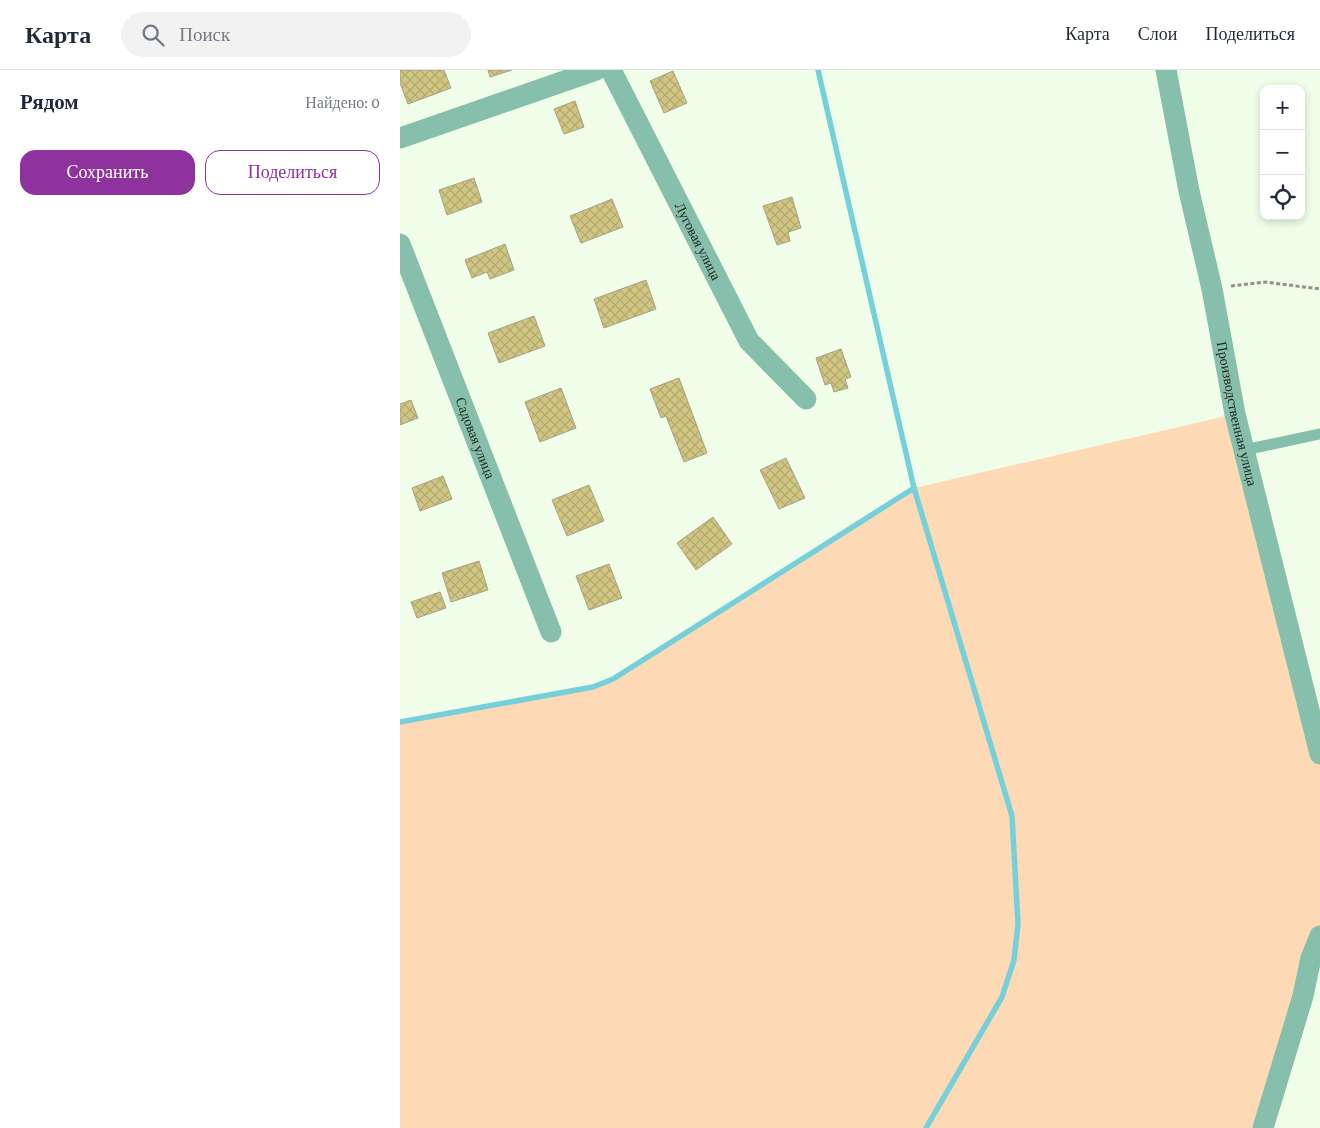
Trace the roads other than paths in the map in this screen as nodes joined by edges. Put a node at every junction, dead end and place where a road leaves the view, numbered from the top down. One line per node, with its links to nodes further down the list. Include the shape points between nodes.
1 (596, 70): 4 (street)
2 (611, 70): 6 (street, Луговая улица, via 749,341)
3 (1166, 70): 8 (street, Производственная улица)
4 (400, 138)
5 (400, 244): 9 (street, Садовая улица)
6 (806, 398)
7 (1320, 434): 8 (lane)
8 (1244, 450): 10 (street, Производственная улица)
9 (551, 632)
10 (1320, 754)
11 (1320, 936): 12 (street)
12 (1263, 1128)

